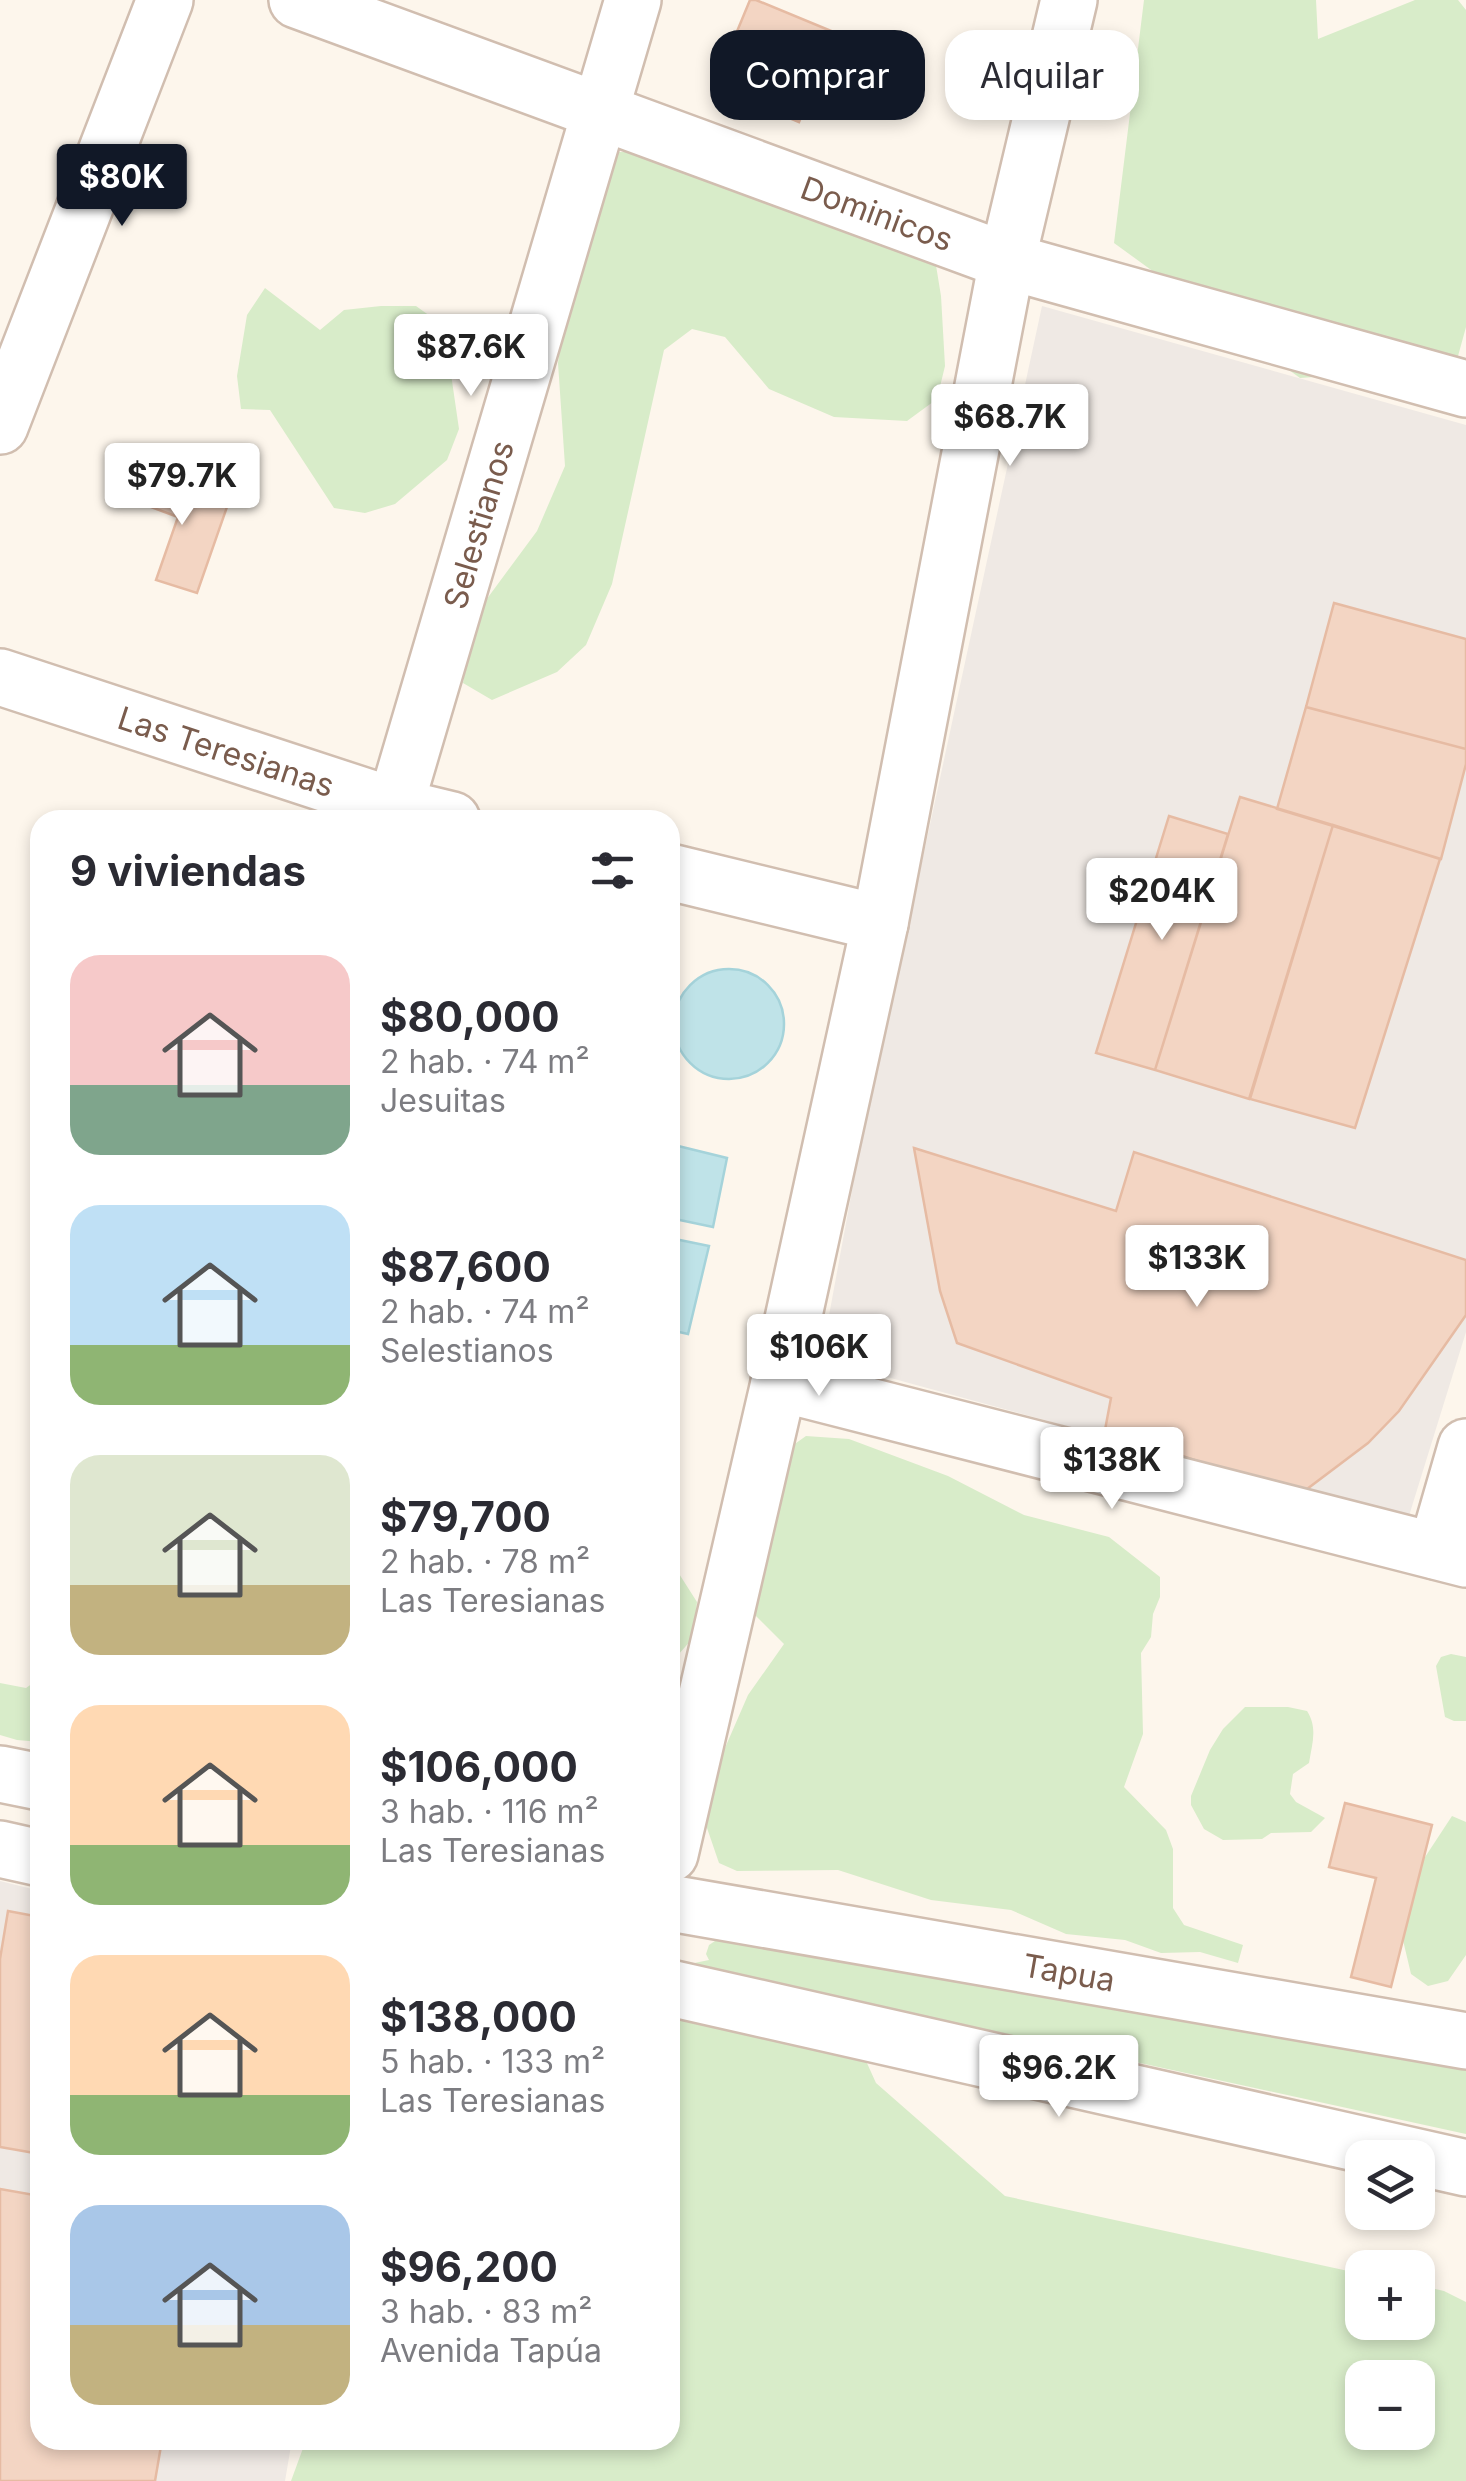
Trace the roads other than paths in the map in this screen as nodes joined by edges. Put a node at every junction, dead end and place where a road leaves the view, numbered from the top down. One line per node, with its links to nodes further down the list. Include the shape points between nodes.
1 (165, 0): 8 (street)
2 (297, 0): 5 (street, Dominicos)
3 (634, 0): 5 (street, Selestianos)
4 (1069, 0): 6 (street)
5 (601, 111): 6 (street, Dominicos); 11 (street, Selestianos)
6 (1007, 261): 7 (street, Dominicos); 13 (street)
7 (1466, 389)
8 (0, 426)
9 (0, 677): 10 (street, Las Teresianas)
10 (383, 810)
11 (393, 810)
12 (680, 874): 13 (street)
13 (880, 923): 14 (street)
14 (780, 1383): 16 (street); 19 (street)
15 (1466, 1446): 16 (street)
16 (1451, 1555)
17 (0, 1774): 18 (street)
18 (30, 1780)
19 (680, 1811)
20 (0, 1849): 21 (street)
21 (30, 1856)
22 (680, 1906): 24 (street, Tapua)
23 (680, 1990): 25 (street)
24 (1466, 2041)
25 (1466, 2168)

